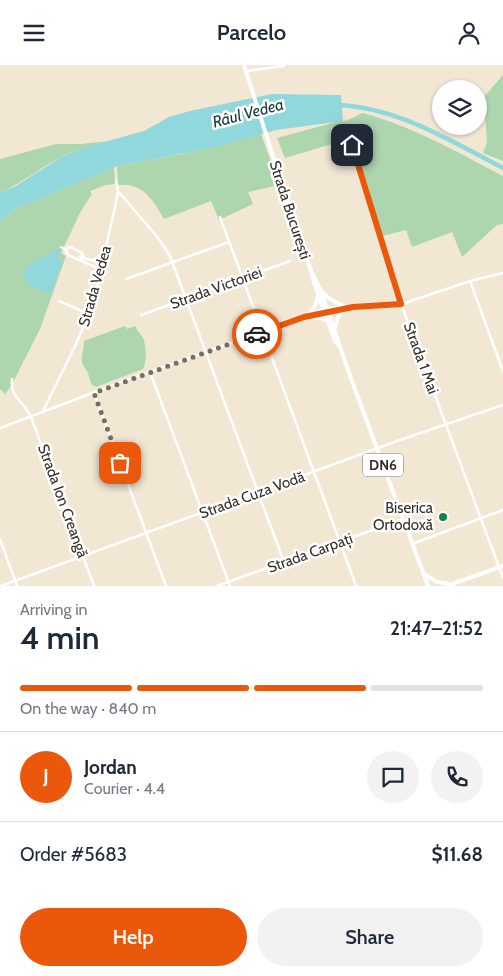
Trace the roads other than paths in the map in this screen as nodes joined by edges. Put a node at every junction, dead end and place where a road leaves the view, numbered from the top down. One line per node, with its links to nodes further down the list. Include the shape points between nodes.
1 (244, 65): 3 (main road, DN6)
2 (284, 66): 3 (street)
3 (246, 71): 20 (main road, Strada București / DN6)
4 (349, 135): 23 (street, Strada 1 Mai)
5 (116, 180): 6 (street, Strada Vedea)
6 (118, 191): 13 (street, Strada Vedea); 14 (street, via 159,239)
7 (220, 217): 8 (street)
8 (229, 242): 14 (street); 17 (street)
9 (62, 247): 10 (street)
10 (65, 249): 11 (street, via 68,255); 11 (street, via 71,247 82,253)
11 (82, 258): 13 (street); 15 (street)
12 (290, 261): 17 (street, Strada Victoriei)
13 (102, 262): 15 (street, Strada Vedea)
14 (172, 262): 18 (street); 21 (street)
15 (100, 269): 26 (street, Strada Vedea)
16 (503, 273): 19 (street)
17 (242, 278): 21 (street, Strada Victoriei); 31 (street)
18 (126, 279)
19 (470, 281): 23 (street); 34 (street)
20 (319, 292): 24 (main road); 25 (main road, Strada București / DN6); 28 (main road, via 315,306)
21 (186, 299): 27 (street, Strada Victoriei); 33 (street)
22 (59, 301): 26 (street)
23 (401, 304): 24 (street); 43 (street, Strada 1 Mai)
24 (344, 308): 25 (street); 30 (main road, via 336,320)
25 (326, 310): 28 (street); 29 (main road, Strada București / DN6); 30 (main road, Strada București / DN6)
26 (89, 314): 38 (street, Strada Vedea)
27 (141, 315)
28 (307, 316): 29 (main road); 31 (street)
29 (328, 321): 32 (main road, Strada București / DN6)
30 (335, 330): 32 (main road, Strada București / DN6)
31 (262, 333): 33 (street); 46 (street)
32 (340, 348): 45 (main road, Strada București / DN6)
33 (206, 353): 35 (street); 47 (street)
34 (503, 371)
35 (150, 372): 37 (street); 49 (street)
36 (12, 379): 42 (street, Strada Ion Creangă, via 13,392)
37 (94, 393): 40 (street); 52 (street)
38 (45, 404): 40 (street); 41 (street, Strada Vedea)
39 (503, 405): 43 (street, Strada Cuza Vodă)
40 (50, 410): 41 (street)
41 (42, 413): 42 (street)
42 (31, 417): 44 (street); 56 (street, Strada Ion Creangă)
43 (446, 425): 45 (street, Strada Cuza Vodă); 50 (street, Strada 1 Mai)
44 (0, 428)
45 (377, 449): 46 (street, Strada Cuza Vodă); 51 (main road, Strada București / DN6)
46 (315, 472): 47 (street, Strada Cuza Vodă); 54 (street)
47 (258, 493): 49 (street, Strada Cuza Vodă); 57 (street)
48 (503, 510): 50 (street)
49 (203, 513): 52 (street, Strada Cuza Vodă); 62 (street)
50 (481, 518): 55 (street); 58 (street, Strada 1 Mai)
51 (403, 519): 54 (street, Strada Carpați); 55 (main road, Strada București / DN6)
52 (147, 534): 56 (street, Strada Cuza Vodă); 68 (street)
53 (0, 539): 61 (street)
54 (340, 542): 57 (street, Strada Carpați); 71 (street)
55 (412, 543): 59 (main road, Strada București / DN6)
56 (83, 557): 61 (street, Strada Cuza Vodă); 67 (street, Strada Ion Creangă)
57 (284, 562): 62 (street, Strada Carpați)
58 (501, 567): 60 (street, Strada 1 Mai); 64 (main road)
59 (424, 574): 63 (main road, Strada București / DN6); 64 (main road)
60 (503, 578)
61 (15, 581): 65 (street, Strada Cuza Vodă); 66 (street)
62 (228, 582): 69 (street, Strada Carpați); 70 (street)
63 (426, 584)
64 (450, 585)
65 (2, 586)
66 (17, 586)
67 (94, 586)
68 (166, 586)
69 (217, 586)
70 (230, 586)
71 (356, 586)

